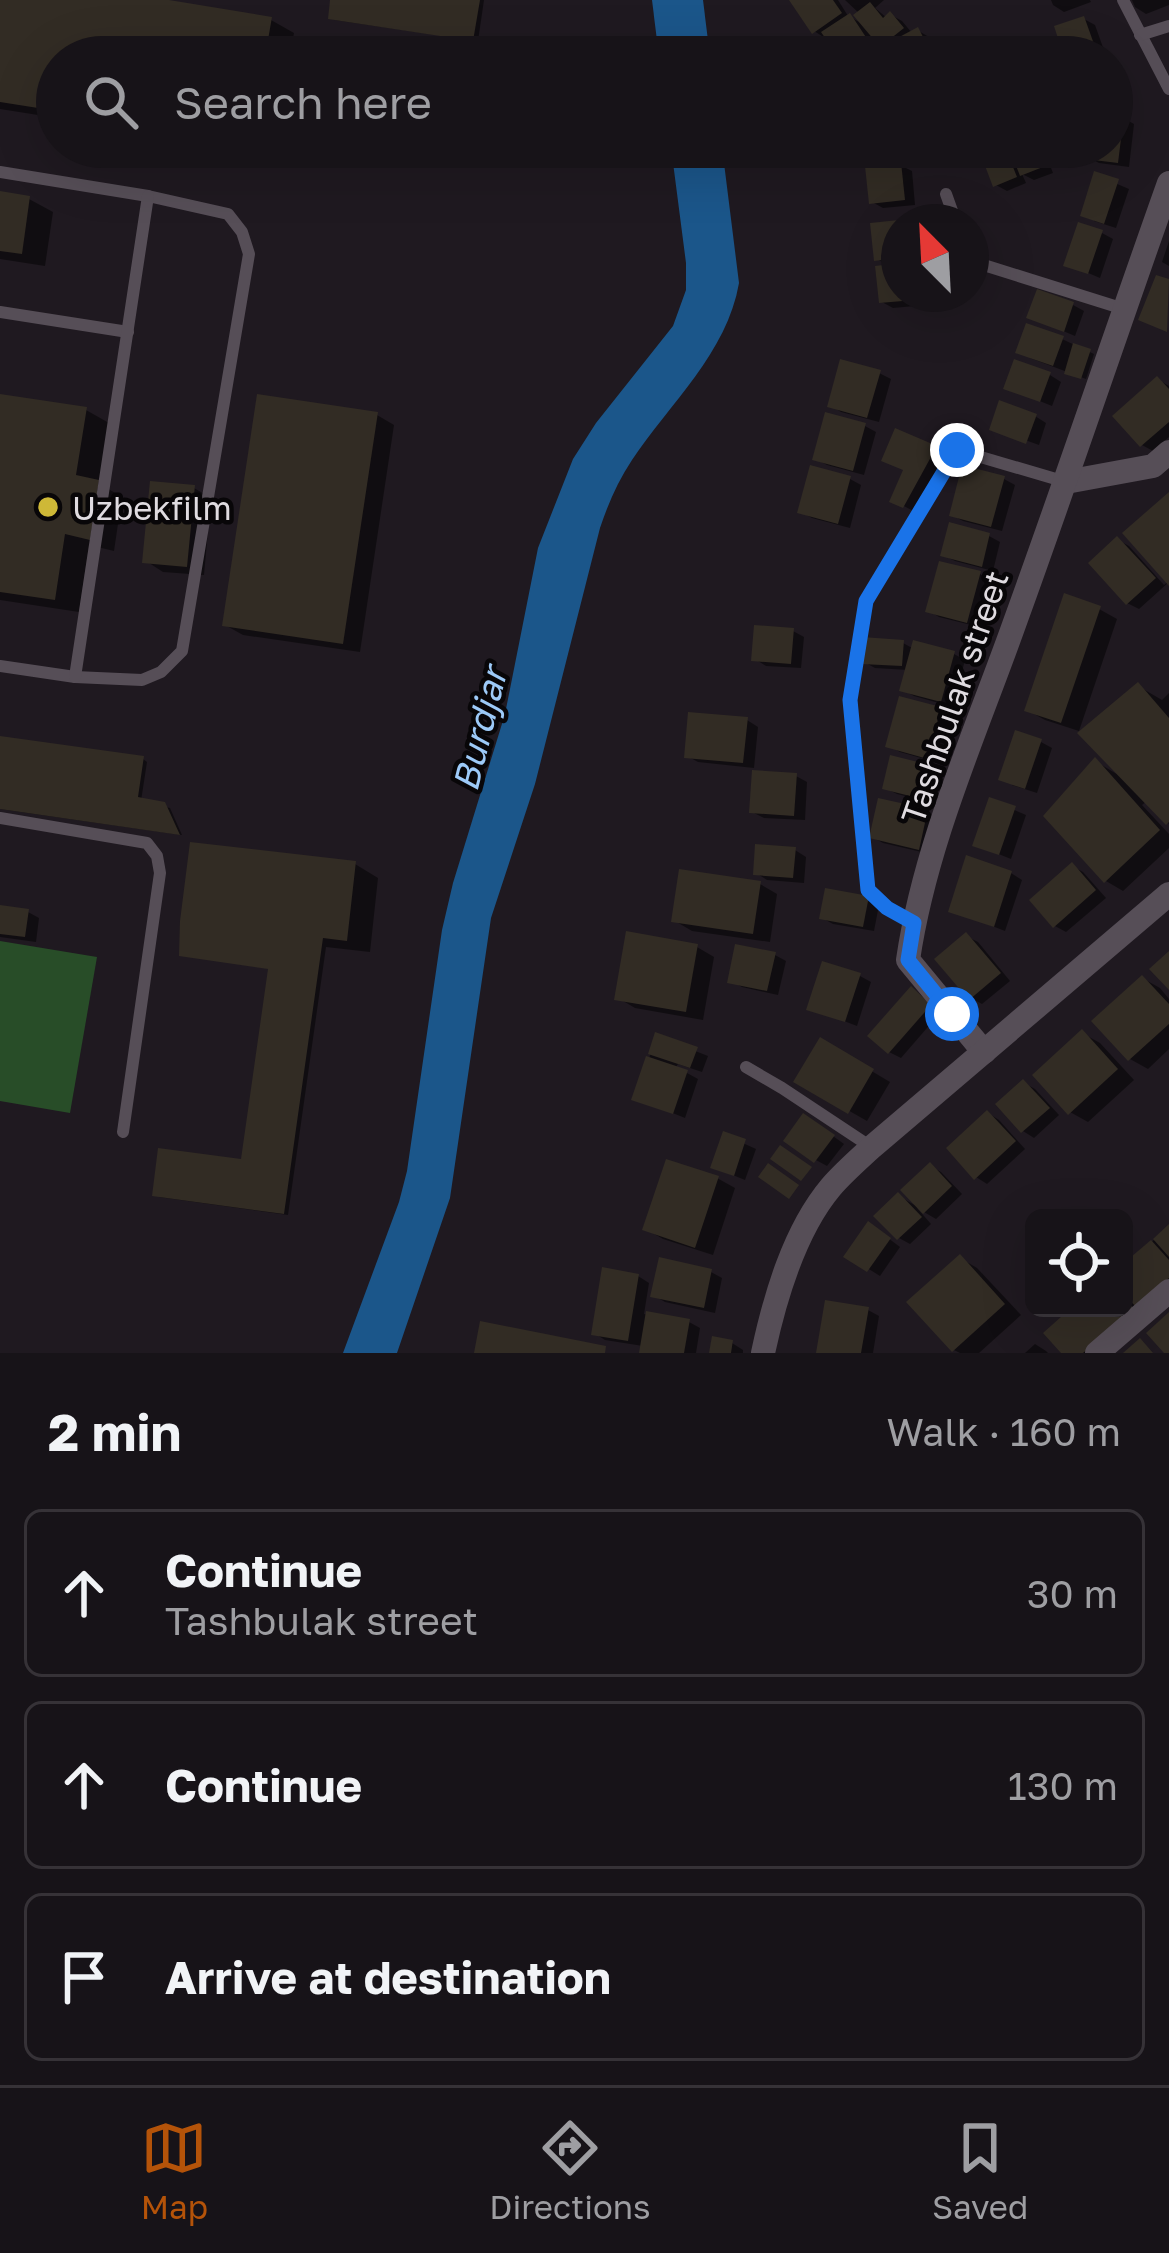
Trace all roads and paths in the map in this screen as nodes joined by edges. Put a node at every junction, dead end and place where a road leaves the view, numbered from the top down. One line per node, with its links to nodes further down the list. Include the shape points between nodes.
1 (1123, 0): 3 (lane)
2 (1169, 26): 3 (lane)
3 (1140, 34): 4 (lane)
4 (1169, 89)
5 (0, 172): 8 (lane)
6 (1169, 184): 11 (street, Tashbulak street)
7 (946, 194): 9 (lane)
8 (148, 196): 13 (lane); 17 (lane, via 227,214 248,254 182,651 142,680)
9 (950, 204)
10 (989, 267): 11 (lane)
11 (1124, 309): 15 (street, Tashbulak street)
12 (0, 312): 13 (lane)
13 (128, 332): 17 (lane)
14 (1169, 452): 15 (street, via 1153,466)
15 (1066, 482): 20 (street, Tashbulak street); 20 (lane, via 957,450 866,601 850,700 868,890)
16 (0, 665): 17 (lane)
17 (75, 677)
18 (0, 818): 23 (lane, via 147,843 157,856)
19 (1169, 894): 21 (street)
20 (914, 923): 21 (street, Tashbulak street, via 908,960)
21 (984, 1052): 24 (street)
22 (746, 1067): 24 (lane)
23 (123, 1132)
24 (872, 1147): 26 (street, via 831,1187 803,1232)
25 (1169, 1291): 27 (street)
26 (763, 1353)
27 (1097, 1353)

